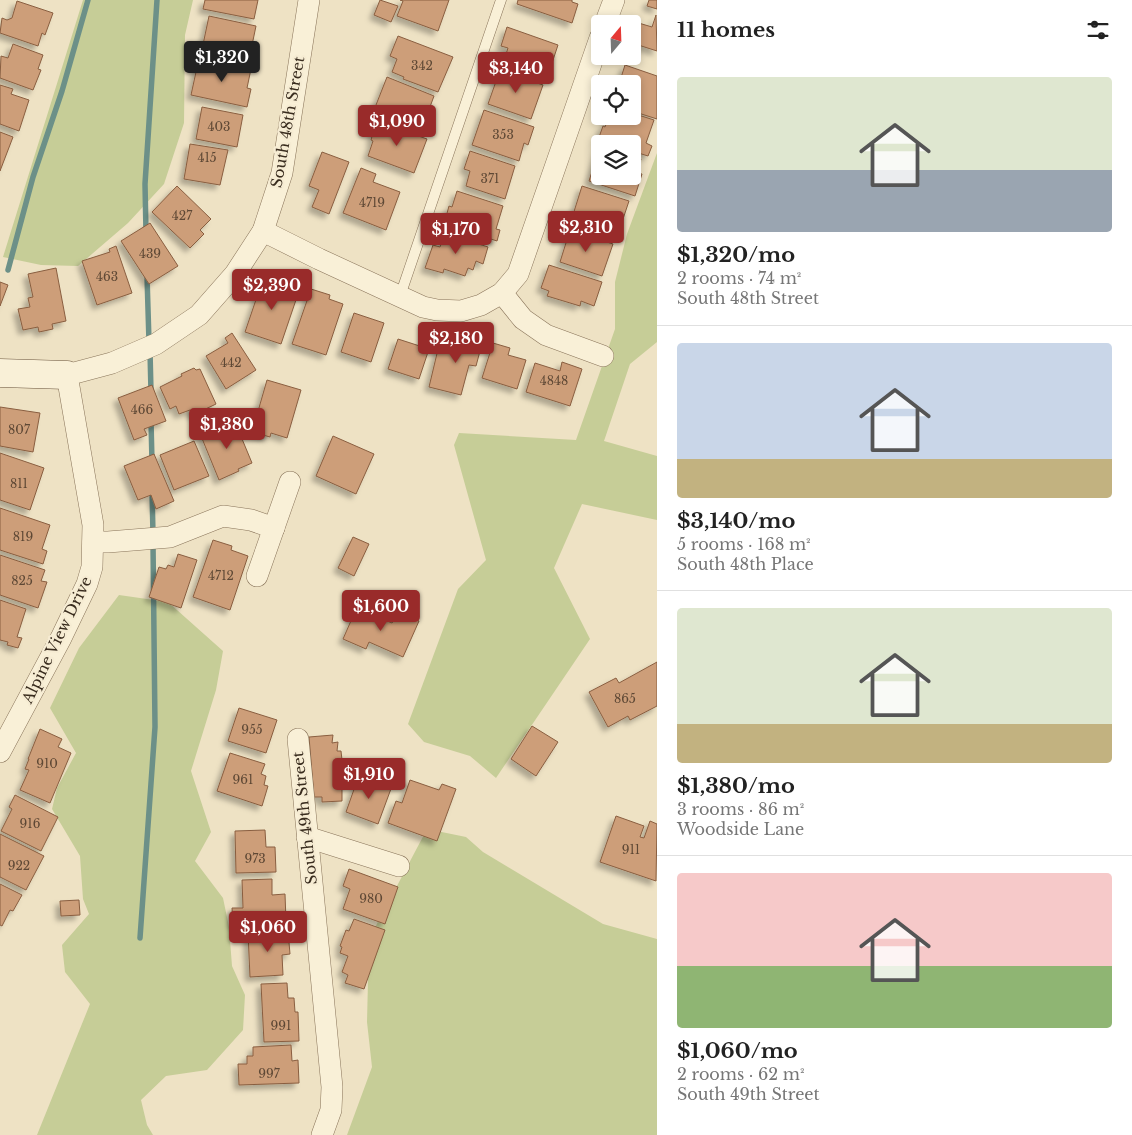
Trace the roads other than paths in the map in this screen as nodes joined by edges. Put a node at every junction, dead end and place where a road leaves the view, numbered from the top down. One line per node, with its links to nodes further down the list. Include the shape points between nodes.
1 (309, 0): 6 (street, South 48th Street, via 282,173)
2 (501, 0): 8 (lane)
3 (614, 0): 4 (street)
4 (608, 15)
5 (591, 64): 7 (street, via 518,274)
6 (263, 231): 8 (street); 11 (street, South 48th Street, via 235,274 198,315 156,344 112,363)
7 (502, 294): 8 (street, via 461,311 423,307); 9 (street, via 523,319 546,335)
8 (400, 296)
9 (603, 356)
10 (0, 373): 11 (street)
11 (67, 375): 14 (street, Alpine View Drive, via 93,525)
12 (290, 482): 13 (street)
13 (274, 528): 14 (street, via 251,520 223,516 170,537); 15 (street)
14 (93, 542): 17 (street, Alpine View Drive, via 92,567 87,584 62,638)
15 (257, 576)
16 (298, 739): 18 (street, South 49th Street)
17 (0, 752)
18 (307, 837): 19 (street); 20 (street, South 49th Street, via 332,1087 331,1110)
19 (399, 866)
20 (322, 1135)

